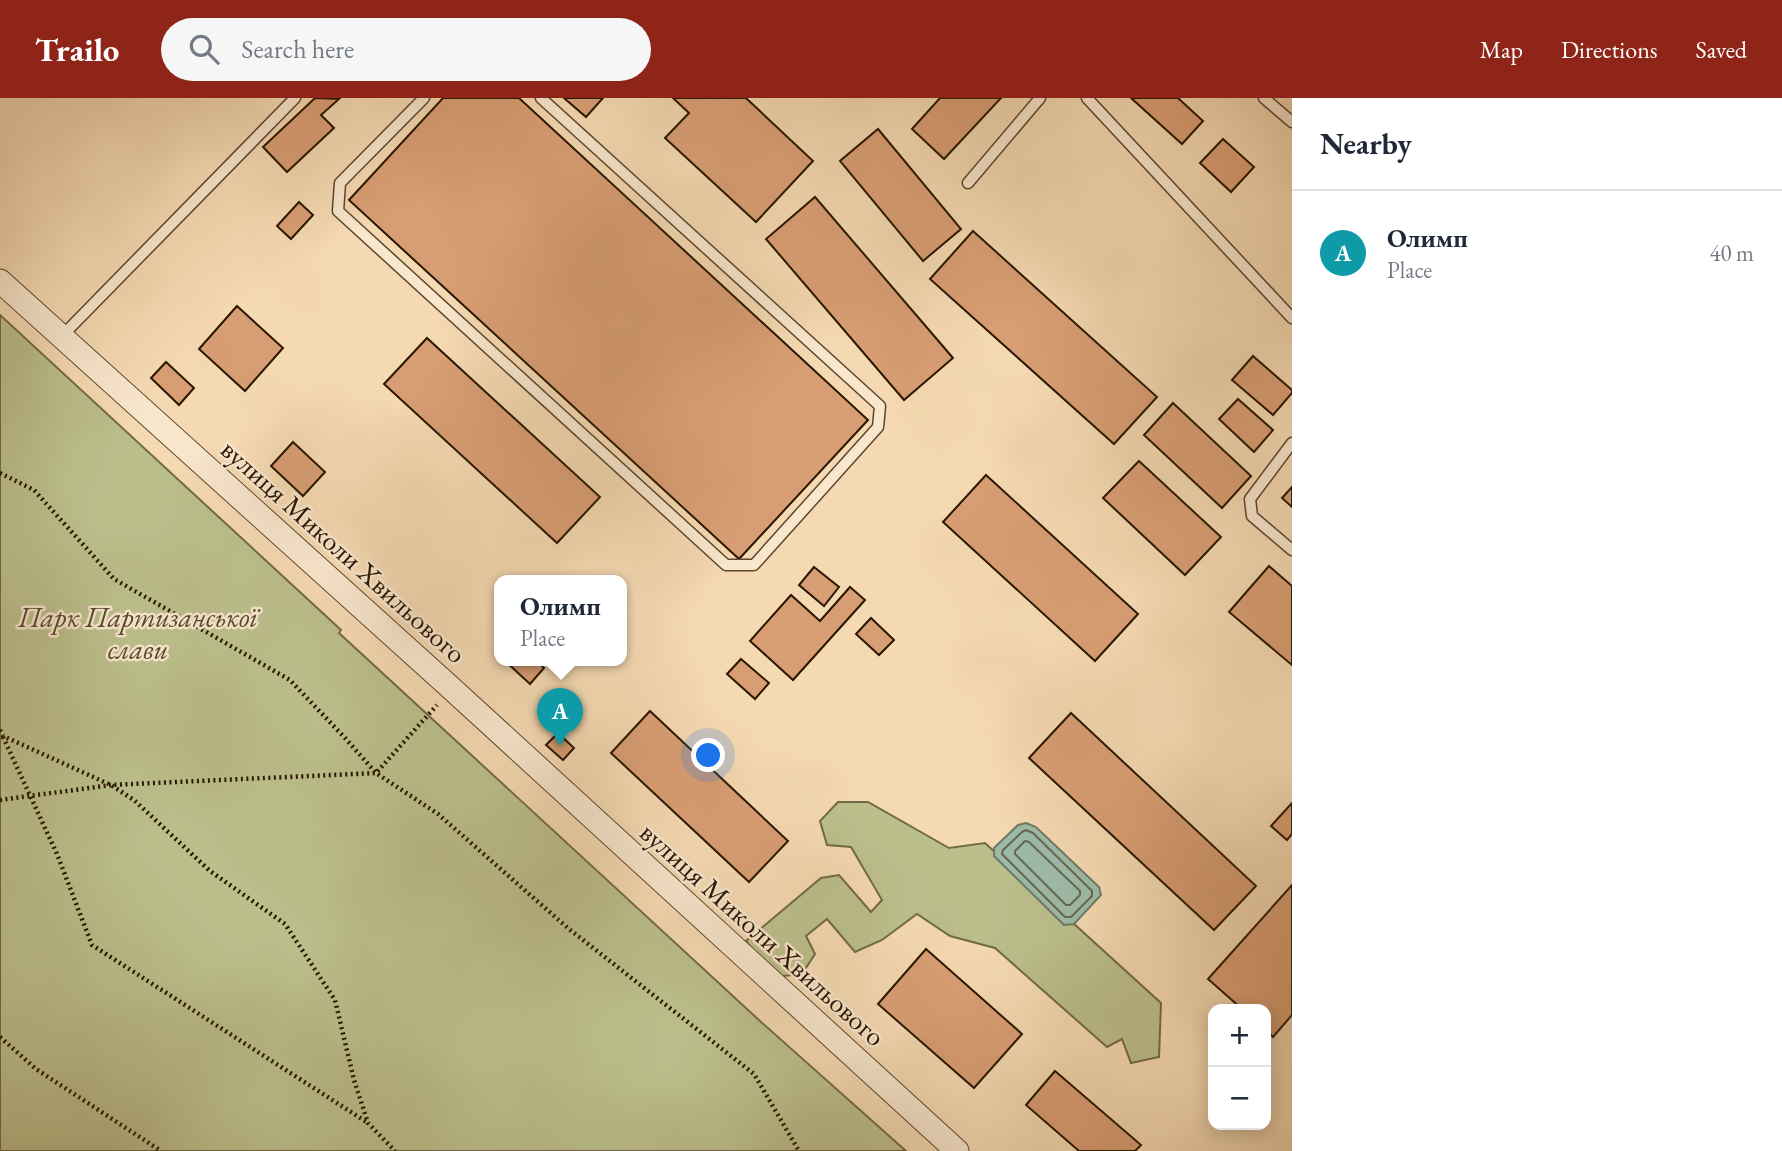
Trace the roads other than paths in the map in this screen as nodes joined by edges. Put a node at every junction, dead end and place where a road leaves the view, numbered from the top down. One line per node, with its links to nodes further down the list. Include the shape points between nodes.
1 (295, 98): 11 (lane)
2 (424, 98): 3 (lane, via 340,183 338,211 726,565 754,565 878,427 880,406)
3 (541, 98)
4 (1040, 98): 8 (lane)
5 (1087, 98): 10 (lane)
6 (1264, 98): 7 (lane)
7 (1292, 122)
8 (968, 183)
9 (0, 281): 11 (street, вулиця Миколи Хвильового)
10 (1292, 318)
11 (62, 336): 14 (street, вулиця Миколи Хвильового)
12 (1292, 443): 13 (lane, via 1250,499 1252,516)
13 (1292, 550)
14 (957, 1151)

